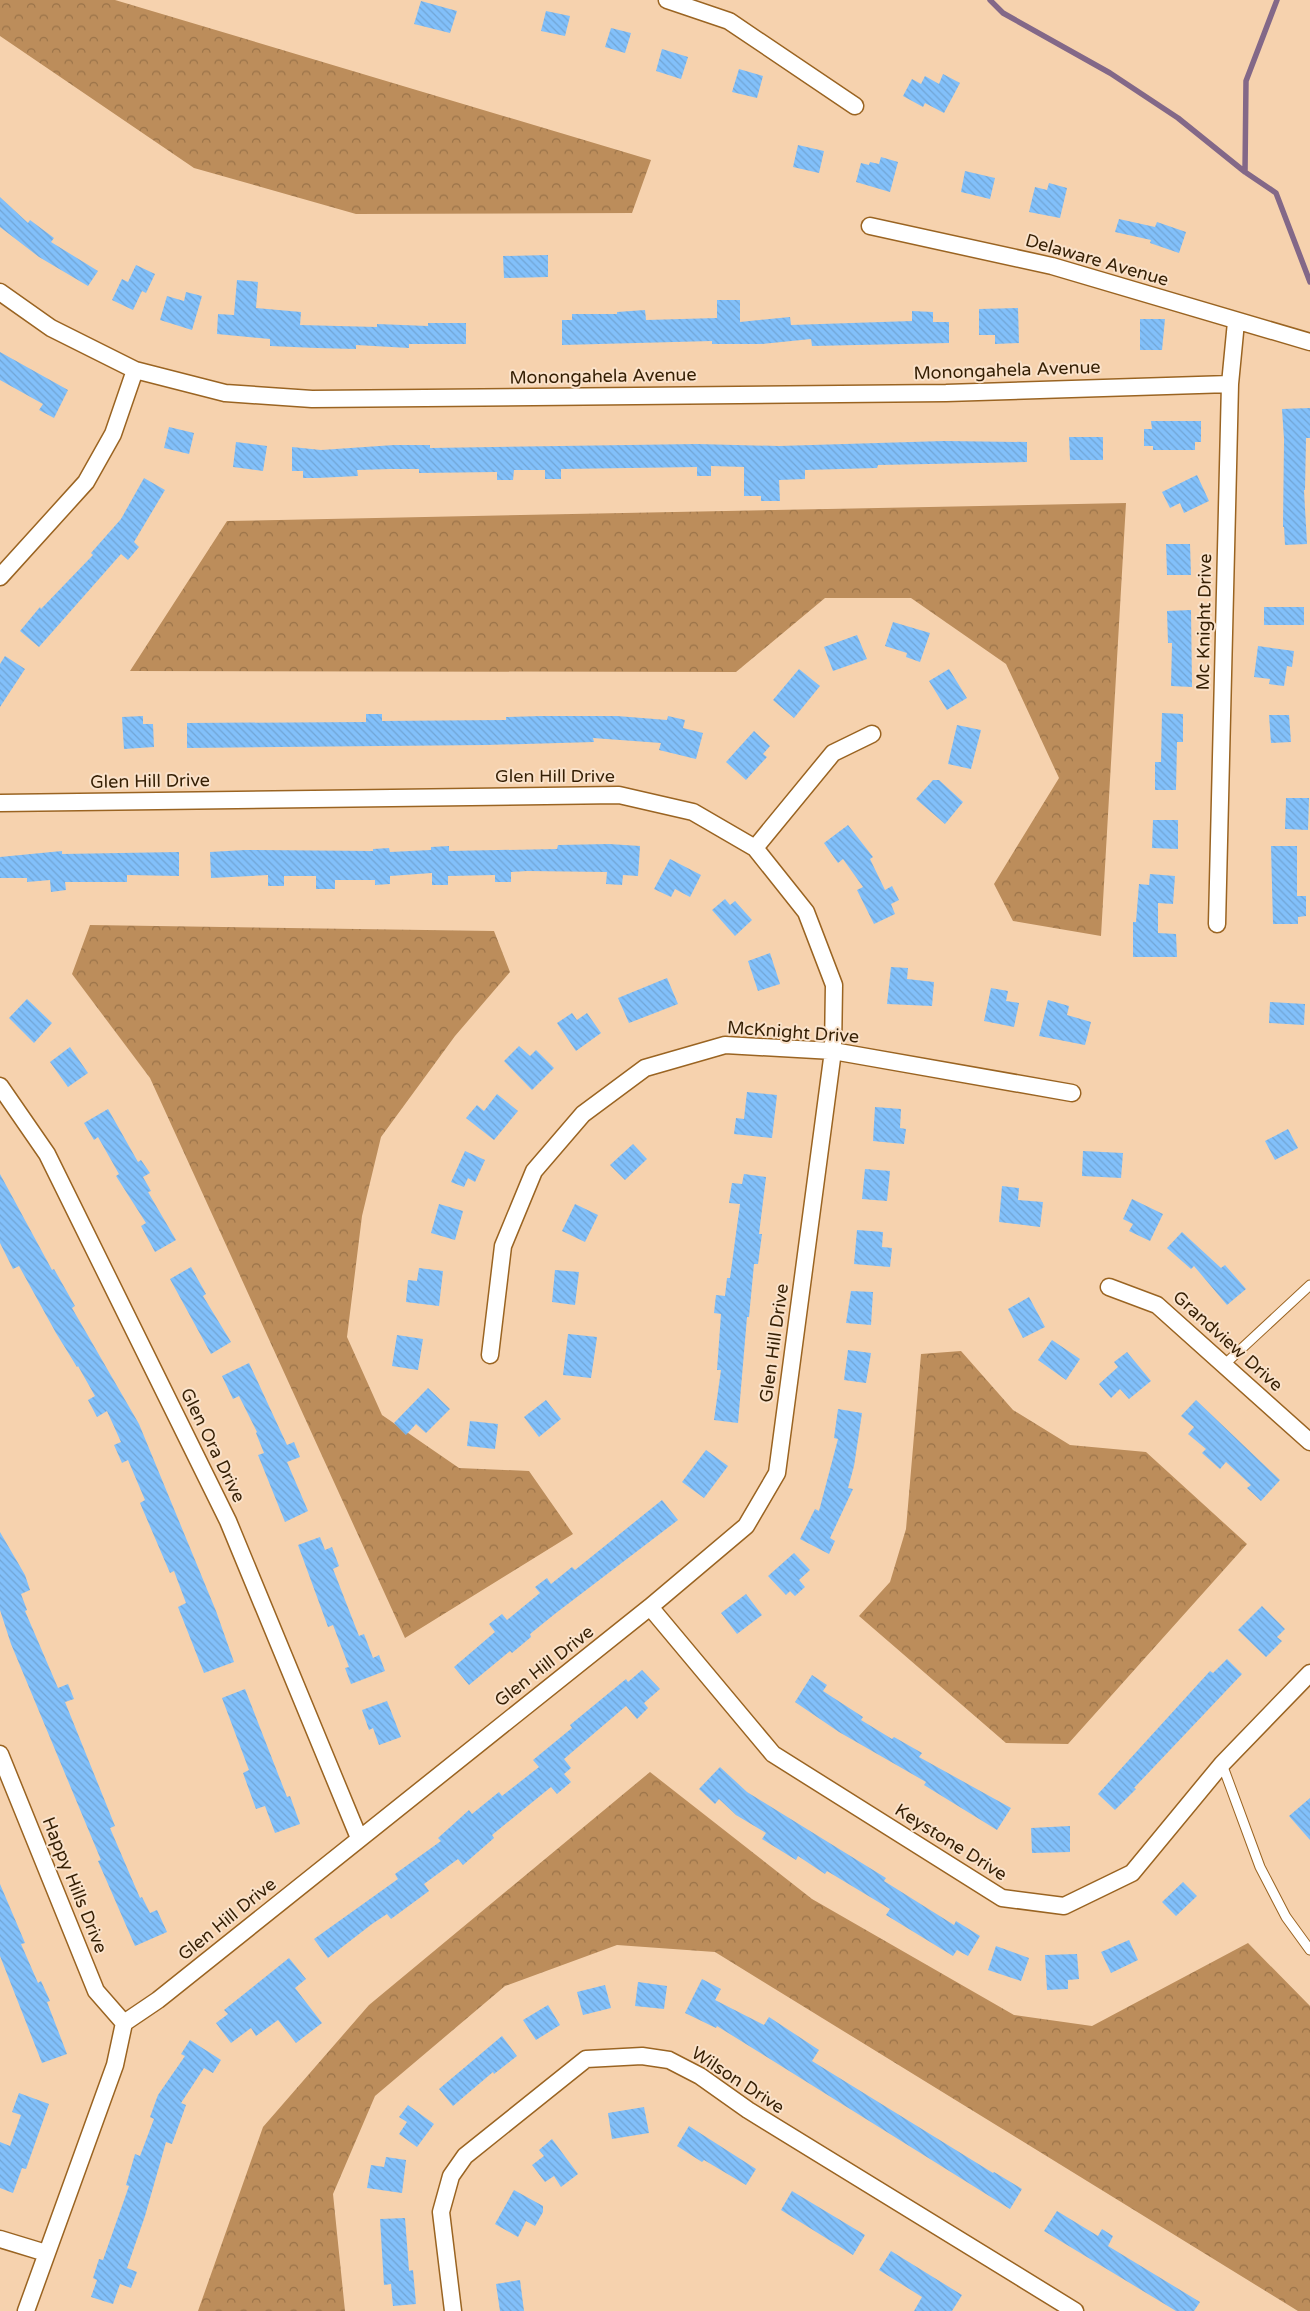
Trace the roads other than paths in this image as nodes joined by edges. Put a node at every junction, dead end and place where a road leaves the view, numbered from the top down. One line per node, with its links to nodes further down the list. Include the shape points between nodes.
1 (667, 0): 2 (street, via 728,21)
2 (855, 106)
3 (870, 226): 5 (street, Delaware Avenue, via 1052,266)
4 (0, 292): 7 (street, Monongahela Avenue, via 50,328)
5 (1236, 322): 6 (street, Delaware Avenue); 8 (street, Mc Knight Drive)
6 (1310, 342)
7 (135, 370): 8 (street, Monongahela Avenue, via 225,393 312,399 946,393); 9 (street, via 113,434 86,482)
8 (1230, 384): 13 (street, Mc Knight Drive)
9 (0, 577)
10 (872, 734): 12 (street, via 833,753)
11 (0, 803): 12 (street, Glen Hill Drive, via 619,795 694,812)
12 (755, 848): 14 (street, Glen Hill Drive, via 810,921 834,985)
13 (1217, 924)
14 (833, 1052): 16 (street, McKnight Drive); 19 (street, McKnight Drive, via 725,1045 645,1068 583,1114 534,1171 503,1246); 22 (street, Glen Hill Drive, via 777,1472 746,1526)
15 (0, 1086): 26 (street, Glen Ora Drive, via 47,1154 228,1520)
16 (1072, 1093)
17 (1310, 1285): 20 (lane)
18 (1109, 1287): 20 (street, Grandview Drive, via 1157,1305)
19 (490, 1355)
20 (1225, 1364): 21 (street, Grandview Drive)
21 (1310, 1442)
22 (650, 1607): 25 (street, Keystone Drive, via 774,1754 1002,1898 1064,1906 1132,1873); 26 (street, Glen Hill Drive)
23 (1308, 1680): 25 (street, Keystone Drive)
24 (0, 1754): 28 (street, Happy Hills Drive, via 96,1991)
25 (1222, 1764): 27 (lane, via 1260,1867 1286,1917)
26 (359, 1838): 28 (street, Glen Hill Drive, via 158,2000)
27 (1310, 1950)
28 (124, 2023): 30 (street, via 115,2064)
29 (0, 2239): 30 (street)
30 (46, 2253): 31 (street)
31 (26, 2311)
32 (453, 2311): 33 (street, Wilson Drive, via 441,2212 452,2176 465,2156 586,2059 642,2056 668,2060 700,2076 748,2110)
33 (1075, 2311)

